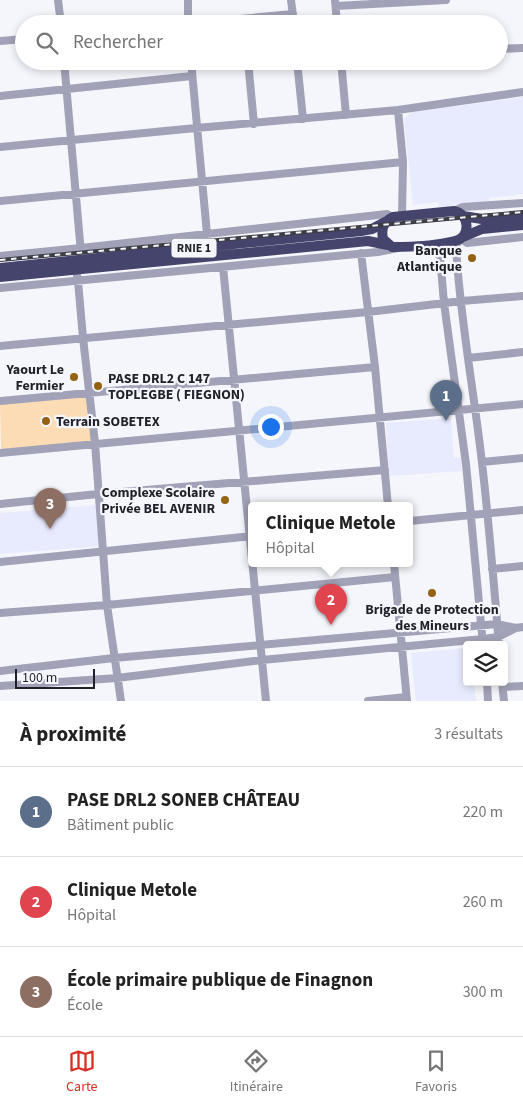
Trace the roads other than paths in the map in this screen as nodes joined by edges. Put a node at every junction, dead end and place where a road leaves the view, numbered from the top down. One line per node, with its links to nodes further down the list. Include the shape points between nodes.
1 (58, 0): 7 (street)
2 (188, 0): 8 (street)
3 (292, 0): 6 (street)
4 (446, 0): 5 (street)
5 (335, 3)
6 (293, 14): 9 (street)
7 (59, 15)
8 (187, 15)
9 (286, 15)
10 (15, 40): 11 (street)
11 (0, 41)
12 (523, 48): 13 (street)
13 (508, 49)
14 (65, 70): 20 (street)
15 (192, 70): 19 (street)
16 (249, 70): 26 (street)
17 (298, 70): 25 (street)
18 (342, 70): 24 (street)
19 (192, 76): 20 (street); 27 (street)
20 (66, 90): 22 (street); 28 (street)
21 (523, 92): 23 (street)
22 (0, 96)
23 (398, 110): 24 (street); 30 (street)
24 (346, 115): 25 (street)
25 (303, 119): 26 (street)
26 (254, 124): 27 (street)
27 (196, 128): 28 (street); 31 (street)
28 (71, 141): 29 (street); 32 (street)
29 (0, 148)
30 (402, 162): 31 (street); 37 (street)
31 (201, 180): 32 (street); 39 (street)
32 (76, 193): 33 (street); 45 (street)
33 (0, 200)
34 (523, 202): 35 (street, via 463,206)
35 (458, 214): 36 (highway, RNIE 1, via 482,219); 37 (highway, RNIE 1); 41 (highway, via 467,227)
36 (523, 216)
37 (394, 218): 39 (street, via 387,214); 42 (highway, via 382,228 383,239); 48 (highway, RNIE 1, via 361,231)
38 (523, 225): 41 (highway, RNIE 1, via 482,229)
39 (207, 234): 45 (street)
40 (523, 238): 41 (street, via 467,242)
41 (461, 239): 43 (highway, RNIE 1); 56 (street, via 457,254)
42 (388, 245): 44 (highway, RNIE 1); 51 (highway, RNIE 1, via 368,241)
43 (426, 245): 44 (highway, RNIE 1); 57 (street, via 440,256)
44 (400, 247): 46 (street)
45 (81, 248): 47 (street); 48 (street)
46 (361, 253): 49 (street); 58 (street)
47 (0, 256)
48 (82, 260): 50 (highway, RNIE 1)
49 (222, 267): 53 (street); 59 (street)
50 (0, 268)
51 (76, 269): 52 (highway, RNIE 1); 53 (street)
52 (0, 277)
53 (78, 281): 54 (street); 60 (street)
54 (0, 288)
55 (523, 296): 56 (street)
56 (462, 301): 57 (street); 63 (street)
57 (444, 303): 58 (street); 70 (street)
58 (368, 312): 59 (street); 64 (street)
59 (228, 326): 60 (street); 65 (street)
60 (83, 338): 61 (street); 66 (street)
61 (0, 346)
62 (523, 352): 63 (street)
63 (468, 358): 69 (street)
64 (375, 367): 65 (street); 71 (street)
65 (234, 380): 66 (street); 72 (street)
66 (90, 392): 67 (street); 73 (street)
67 (0, 400)
68 (523, 404): 69 (street)
69 (475, 409): 70 (street); 76 (street)
70 (458, 411): 71 (street); 85 (street)
71 (380, 418): 72 (street); 77 (street)
72 (239, 430): 73 (street); 78 (street)
73 (96, 444): 74 (street); 79 (street)
74 (0, 453)
75 (523, 458): 76 (street)
76 (482, 462): 84 (street)
77 (385, 470): 78 (street); 80 (street)
78 (244, 482): 79 (street); 83 (street)
79 (98, 494): 81 (street); 88 (street)
80 (388, 502)
81 (0, 504)
82 (523, 510): 84 (street)
83 (248, 513)
84 (487, 514): 85 (street); 93 (street)
85 (471, 515): 86 (street); 99 (street)
86 (413, 521)
87 (248, 537): 88 (street)
88 (104, 552): 89 (street); 96 (street)
89 (0, 562)
90 (523, 566): 93 (street)
91 (253, 567): 95 (street)
92 (394, 567): 94 (street)
93 (492, 569): 98 (street)
94 (395, 577): 95 (street); 101 (street)
95 (255, 590): 96 (street); 105 (street)
96 (107, 605): 97 (street); 107 (street)
97 (0, 613)
98 (497, 624): 99 (street); 100 (street); 103 (street)
99 (481, 625): 101 (street); 102 (street)
100 (519, 628): 103 (street)
101 (400, 633): 105 (street); 106 (street)
102 (483, 641)
103 (499, 641)
104 (463, 643): 106 (street)
105 (260, 646): 107 (street); 108 (street)
106 (402, 647): 108 (street); 116 (street)
107 (114, 658): 109 (street); 110 (street)
108 (262, 660): 110 (street); 118 (street)
109 (0, 671)
110 (117, 678): 112 (street); 117 (street)
111 (508, 685): 115 (street)
112 (0, 686)
113 (487, 686): 120 (street)
114 (503, 686): 121 (street)
115 (523, 686)
116 (407, 699): 119 (street)
117 (121, 701)
118 (266, 701)
119 (368, 701)
120 (488, 701)
121 (504, 701)

